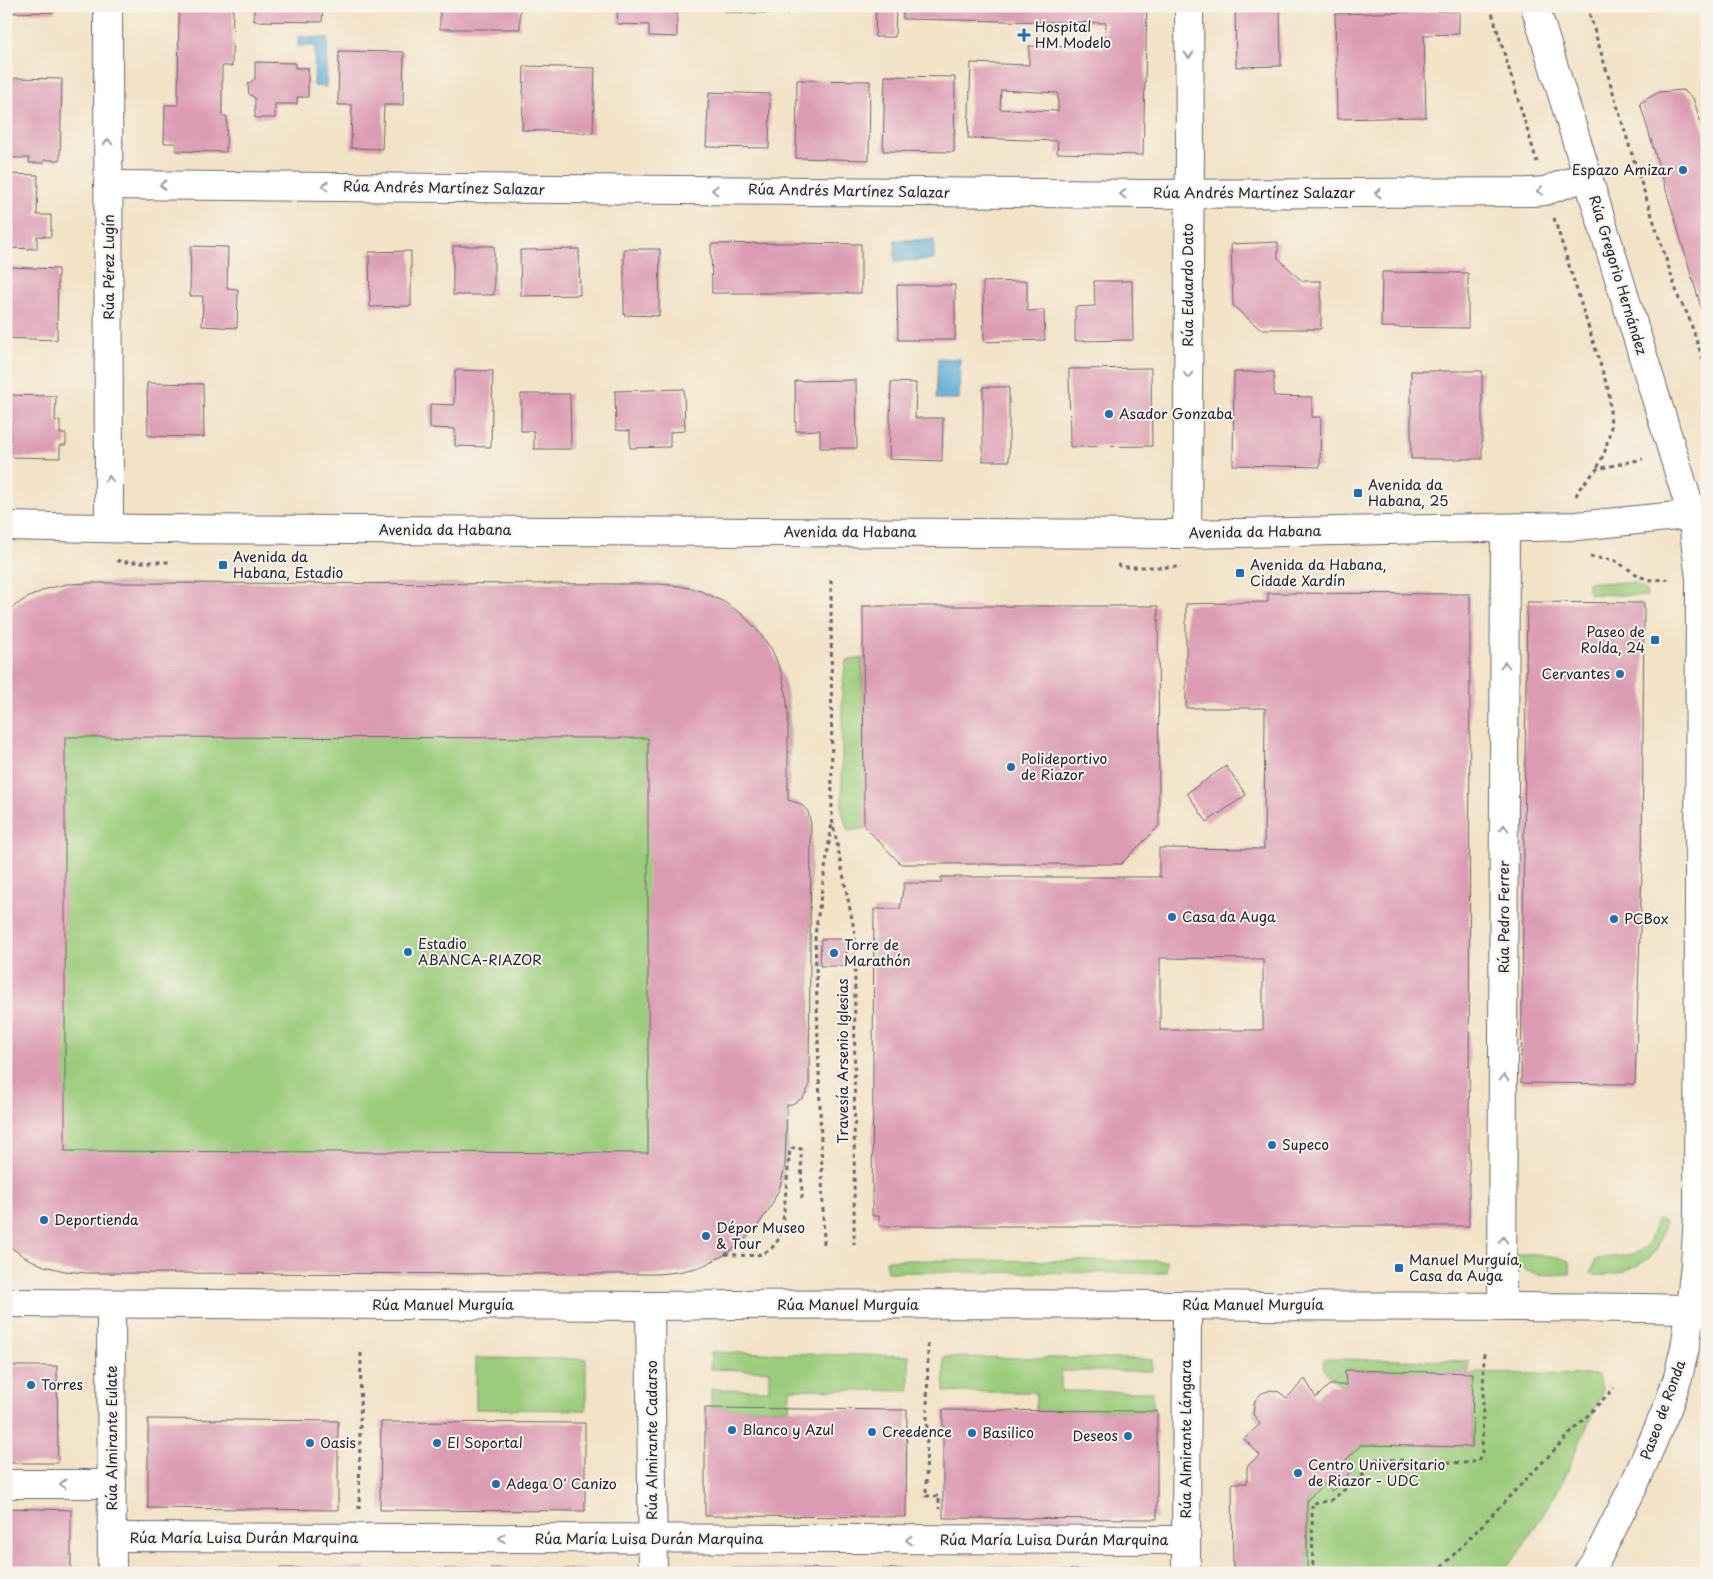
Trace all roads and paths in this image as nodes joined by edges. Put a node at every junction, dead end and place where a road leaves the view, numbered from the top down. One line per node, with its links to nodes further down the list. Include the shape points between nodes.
1 (108, 6): 8 (street, Rúa Pérez Lugín, one-way to 1)
2 (1189, 6): 9 (street, Rúa Eduardo Dato, one-way to 9)
3 (1490, 6): 6 (path)
4 (1536, 6): 7 (street, Rúa Gregorio Hernández)
5 (1587, 6): 11 (path, via 1678,299 1688,315)
6 (1538, 167)
7 (1587, 176): 9 (street, Rúa Andrés Martínez Salazar, one-way to 9, via 1545,191 1531,192); 15 (street, Rúa Gregorio Hernández)
8 (108, 185): 9 (street, Rúa Andrés Martínez Salazar, one-way to 8); 17 (street, Rúa Pérez Lugín, one-way to 8)
9 (1189, 194): 19 (street, Rúa Eduardo Dato, one-way to 19)
10 (1553, 214): 13 (path, via 1609,392 1611,427)
11 (1707, 372)
12 (1634, 461): 13 (path)
13 (1597, 469): 14 (path)
14 (1576, 493)
15 (1700, 514): 18 (street, Avenida da Habana, via 1590,525); 33 (street, Paseo de Ronda, via 1698,1214 1695,1265)
16 (6, 526): 17 (street, Avenida da Habana)
17 (109, 528): 19 (street, Avenida da Habana)
18 (1505, 528): 19 (street, Avenida da Habana); 32 (street, Rúa Pedro Ferrer, one-way to 18)
19 (1187, 534)
20 (1583, 557): 22 (path, via 1614,560)
21 (831, 580): 23 (path, Travesía Arsenio Iglesias)
22 (1651, 580)
23 (832, 819): 25 (path, Travesía Arsenio Iglesias, via 815,935); 26 (path, Travesía Arsenio Iglesias, via 855,934)
24 (802, 1199): 27 (path, via 802,1156 796,1146 790,1149 782,1231 778,1242 771,1250 759,1255)
25 (824, 1244)
26 (854, 1244)
27 (725, 1254)
28 (6, 1303): 29 (street, Rúa Manuel Murguía)
29 (111, 1304): 31 (street, Rúa Manuel Murguía); 39 (street, Rúa Almirante Eulate)
30 (1187, 1305): 31 (street, Rúa Manuel Murguía); 32 (street, Rúa Manuel Murguía); 44 (street, Rúa Almirante Lángara)
31 (650, 1306): 43 (street, Rúa Almirante Cadarso)
32 (1502, 1306): 33 (street, Rúa Manuel Murguía)
33 (1701, 1309): 50 (street, Paseo de Ronda, via 1686,1343 1668,1406 1634,1485)
34 (928, 1344): 40 (path, via 926,1496 939,1496)
35 (1484, 1350): 48 (path, via 1482,1453 1478,1461 1371,1459 1362,1475 1330,1501 1312,1503)
36 (361, 1354): 41 (path)
37 (1614, 1388): 49 (path)
38 (6, 1484): 39 (street, one-way to 38)
39 (112, 1484): 42 (street, Rúa Almirante Eulate)
40 (939, 1509)
41 (359, 1515)
42 (112, 1537): 43 (street, Rúa María Luisa Durán Marquina, one-way to 42); 45 (street, Rúa Almirante Eulate)
43 (652, 1539): 44 (street, Rúa María Luisa Durán Marquina, one-way to 43); 46 (street, Rúa Almirante Cadarso)
44 (1186, 1540): 47 (street, Rúa Almirante Lángara)
45 (112, 1573)
46 (653, 1573)
47 (1186, 1573)
48 (1313, 1573)
49 (1436, 1573)
50 (1587, 1573)

